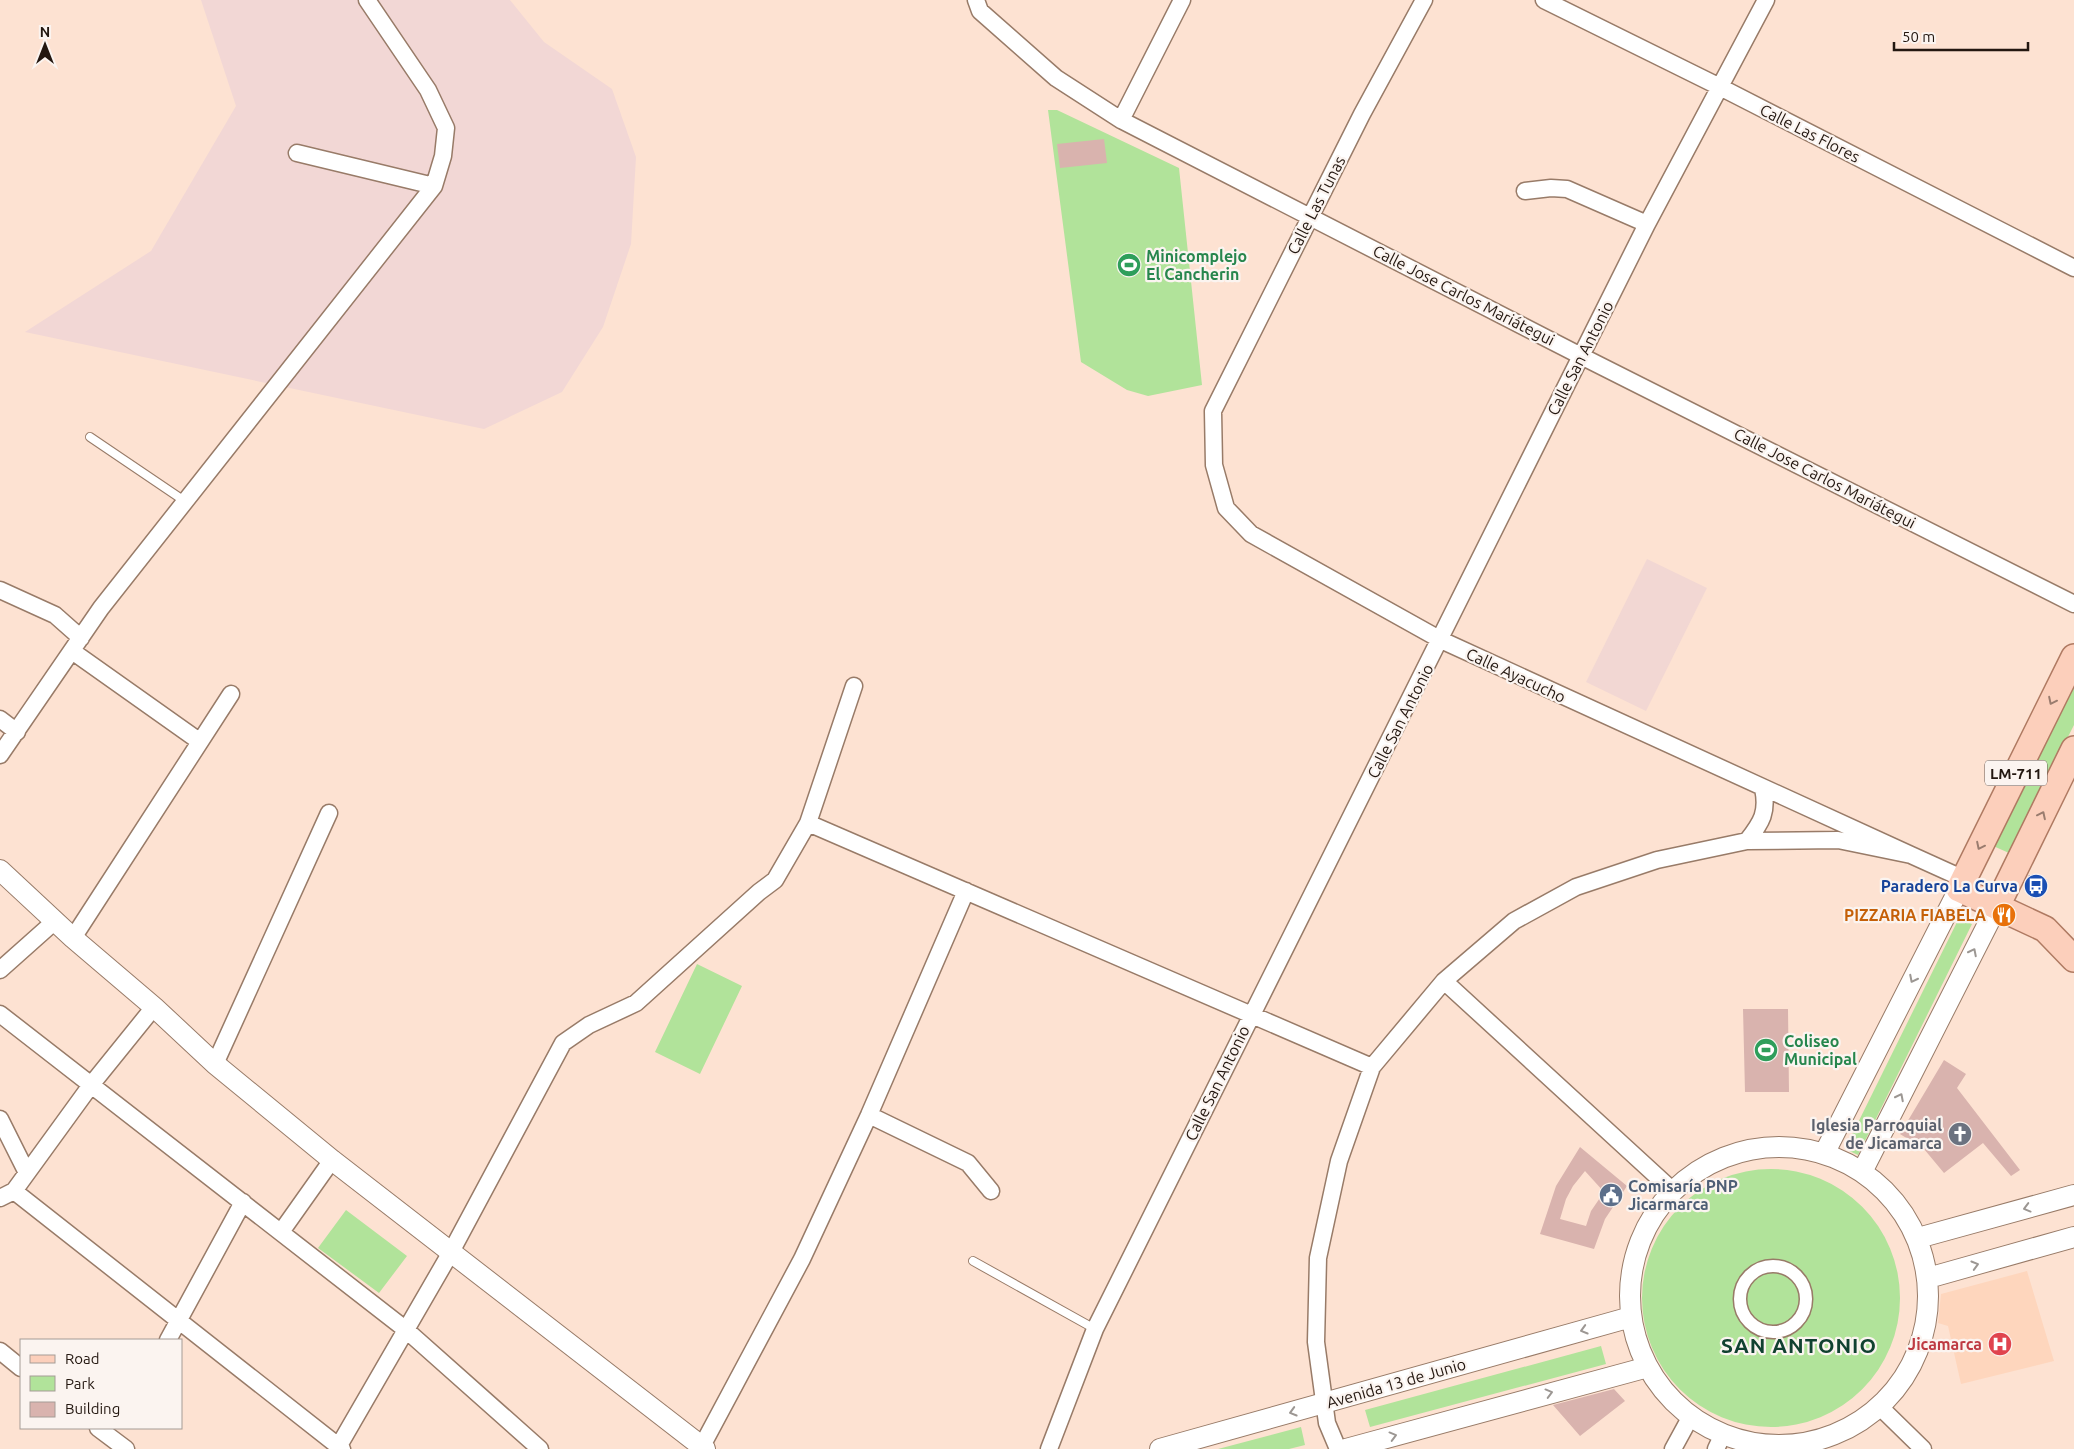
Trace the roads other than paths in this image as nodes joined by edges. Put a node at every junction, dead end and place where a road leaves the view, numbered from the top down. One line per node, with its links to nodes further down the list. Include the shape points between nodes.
1 (367, 0): 10 (street, via 428,90 446,128 443,156)
2 (1182, 0): 8 (street)
3 (1424, 0): 12 (street, Calle Las Tunas)
4 (1544, 0): 7 (street, Calle Las Flores)
5 (1766, 0): 7 (street, Calle San Antonio)
6 (977, 3): 8 (street, Calle Jose Carlos Mariátegui, via 1056,78)
7 (1720, 87): 13 (street, Calle San Antonio); 14 (street, Calle Las Flores)
8 (1121, 120): 12 (street, Calle Jose Carlos Mariátegui)
9 (297, 153): 10 (street)
10 (434, 186): 18 (street)
11 (1525, 191): 13 (street, via 1567,188)
12 (1310, 217): 15 (street, Calle Jose Carlos Mariátegui); 16 (street, Calle Las Tunas)
13 (1648, 224): 15 (street, Calle San Antonio)
14 (2074, 268)
15 (1581, 356): 20 (street, Calle Jose Carlos Mariátegui); 21 (street, Calle San Antonio)
16 (1213, 411): 21 (street, Calle Ayacucho, via 1214,465 1226,508 1251,534)
17 (90, 437): 18 (lane)
18 (186, 502): 22 (street)
19 (0, 590): 22 (street, via 55,615)
20 (2074, 604)
21 (1440, 640): 31 (street, Calle Ayacucho); 48 (street, Calle San Antonio)
22 (77, 644): 27 (street); 28 (street)
23 (2074, 657): 37 (main road, LM-711, one-way to 37)
24 (854, 686): 33 (street)
25 (231, 694): 28 (street)
26 (0, 719): 27 (street)
27 (17, 732): 30 (street)
28 (199, 741): 42 (street)
29 (2074, 749): 39 (main road, LM-711, one-way to 29)
30 (0, 755)
31 (1763, 788): 34 (street, via 1766,803 1763,816); 35 (street, Calle Ayacucho)
32 (329, 813): 49 (street)
33 (808, 823): 38 (street); 66 (street, via 775,880 636,1003 589,1025 563,1043)
34 (1747, 841): 35 (street, via 1838,840); 45 (street, via 1657,860 1576,887 1514,921)
35 (1911, 855): 37 (street)
36 (0, 870): 40 (street)
37 (1963, 881): 39 (main road); 54 (street, one-way to 54)
38 (966, 892): 48 (street); 52 (street)
39 (2000, 899): 41 (main road, via 2054,917); 43 (main road, via 2045,929); 56 (street, one-way to 39)
40 (55, 921): 42 (street); 44 (street)
41 (2074, 936)
42 (73, 938): 46 (street)
43 (2074, 959)
44 (0, 970)
45 (1444, 981): 50 (street); 59 (street)
46 (154, 1007): 49 (street); 51 (street)
47 (0, 1014): 51 (street)
48 (1251, 1015): 50 (street); 73 (street, Calle San Antonio)
49 (215, 1064): 55 (street)
50 (1372, 1067): 78 (street, via 1339,1161 1318,1258 1316,1342)
51 (91, 1085): 57 (street); 62 (street)
52 (869, 1115): 58 (street, via 968,1163); 83 (street, via 802,1259)
53 (0, 1119): 57 (street)
54 (1824, 1154): 56 (street); 59 (street, via 1792,1148 1759,1149 1736,1154 1699,1171)
55 (332, 1160): 63 (street); 66 (street)
56 (1862, 1172): 65 (street, via 1894,1200)
57 (27, 1173): 60 (street)
58 (991, 1191)
59 (1673, 1191): 69 (street, via 1652,1218 1637,1249 1630,1282)
60 (7, 1194): 70 (street)
61 (2074, 1195): 65 (street, one-way to 65)
62 (243, 1202): 63 (street); 70 (street)
63 (281, 1232): 72 (street)
64 (2074, 1236): 68 (street, one-way to 64)
65 (1918, 1238): 68 (street)
66 (451, 1252): 72 (street); 83 (street)
67 (973, 1261): 73 (lane)
68 (1928, 1278): 79 (street, via 1928,1314 1920,1348 1903,1380)
69 (1631, 1317): 76 (street); 78 (street, Avenida 13 de Junio, one-way to 78)
70 (180, 1322): 74 (street); 84 (street)
71 (1795, 1324): 71 (street, via 1806,1298 1800,1279 1783,1267 1774,1265 1754,1271 1746,1278 1741,1287 1740,1302 1750,1323 1767,1332 1777,1332)
72 (405, 1329): 84 (street); 86 (street)
73 (1095, 1329): 87 (street, Calle San Antonio)
74 (169, 1339)
75 (0, 1351): 77 (street)
76 (1648, 1366): 80 (street, via 1662,1389); 90 (street, one-way to 76)
77 (20, 1367)
78 (1324, 1403): 88 (street, Avenida 13 de Junio, one-way to 88); 89 (street, via 1327,1423)
79 (1880, 1407): 82 (street, via 1853,1426 1822,1439 1789,1445); 92 (street)
80 (1690, 1416): 82 (street); 91 (street)
81 (105, 1435): 85 (street)
82 (1719, 1442)
83 (703, 1447)
84 (339, 1448)
85 (126, 1449)
86 (540, 1449)
87 (1048, 1449)
88 (1160, 1449)
89 (1338, 1449)
90 (1346, 1449)
91 (1674, 1449)
92 (1923, 1449)

